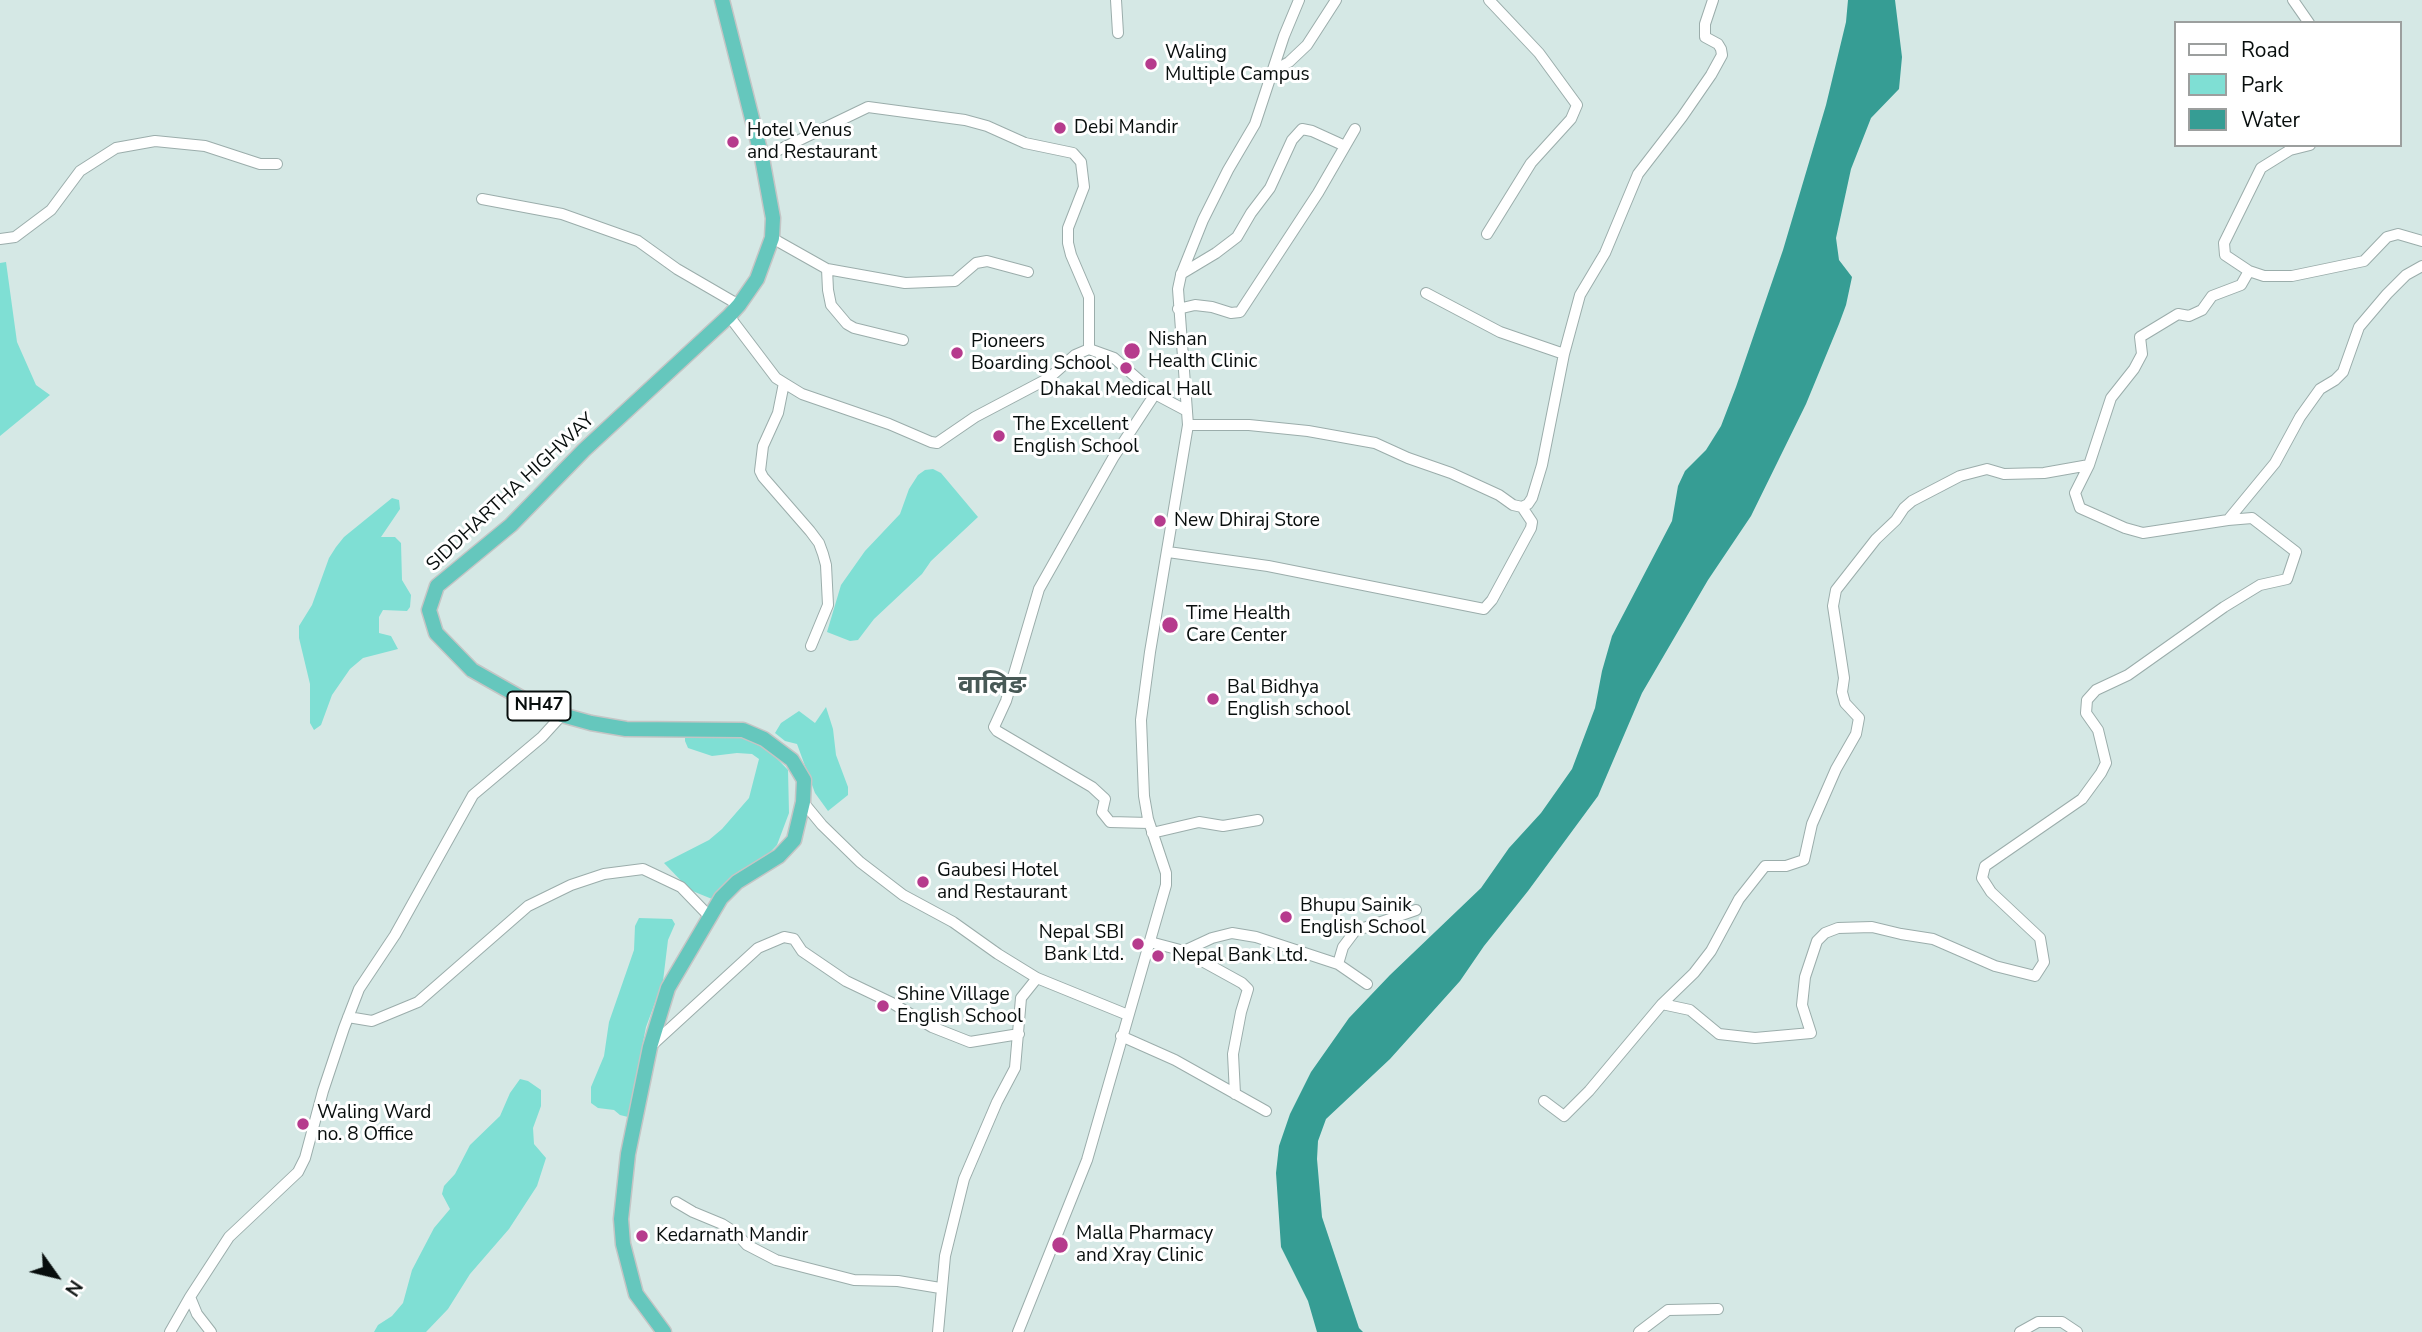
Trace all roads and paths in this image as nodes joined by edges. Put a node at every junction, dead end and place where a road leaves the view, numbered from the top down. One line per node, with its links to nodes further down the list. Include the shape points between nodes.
1 (722, 0): 14 (highway, SIDDHARTHA HIGHWAY / NH47)
2 (1116, 0): 9 (street)
3 (1300, 0): 10 (street)
4 (1336, 0): 10 (street, via 1307,45)
5 (1489, 0): 17 (street, via 1539,53 1577,105 1572,119 1531,163)
6 (1713, 0): 31 (street, via 1705,37 1718,44 1722,55 1639,174 1605,253 1580,295)
7 (2293, 0): 8 (street)
8 (2308, 21)
9 (1118, 33)
10 (1273, 71): 25 (street, via 1252,130 1228,170)
11 (1355, 130): 12 (street)
12 (1345, 146): 25 (street, via 1302,129 1237,237); 27 (street, via 1240,312 1195,305)
13 (2302, 147): 23 (street, via 2261,168 2224,243 2225,255)
14 (762, 158): 18 (highway, SIDDHARTHA HIGHWAY / NH47); 30 (street, via 875,107 965,120 1025,143 1073,153 1081,162 1084,187 1068,228 1068,243 1090,297)
15 (277, 164): 19 (street, via 260,164 205,146 155,141 116,148 80,171 51,210 15,237)
16 (482, 199): 28 (street, via 562,214 638,241)
17 (1488, 234)
18 (772, 238): 22 (street); 28 (highway, SIDDHARTHA HIGHWAY / NH47, via 757,279)
19 (0, 239)
20 (2422, 241): 23 (street, via 2398,234 2387,237 2364,261 2292,276)
21 (2422, 265): 38 (street, via 2406,275 2359,327 2343,372 2320,389 2275,463)
22 (827, 269): 24 (street, via 905,283 955,282 976,263 986,261); 29 (street, via 831,305 847,324)
23 (2249, 271): 36 (street, via 2241,285 2212,296 2202,310 2189,316 2178,314 2140,337 2142,354 2111,398)
24 (1028, 272)
25 (1181, 275): 27 (street)
26 (1426, 293): 31 (street, via 1500,332)
27 (1178, 309): 34 (street)
28 (734, 310): 32 (street); 41 (highway, SIDDHARTHA HIGHWAY / NH47, via 510,525 437,586 429,610 436,633 472,670)
29 (903, 340)
30 (1089, 349): 32 (street, via 1049,378 937,443 802,394); 33 (street, via 1114,358)
31 (1564, 354): 37 (street, via 1542,465 1532,498)
32 (784, 383): 40 (street, via 778,413 763,446 760,471 810,531 823,554 828,605)
33 (1155, 394): 34 (street); 44 (street, via 1039,589 994,727 1092,787 1105,799 1102,812 1110,822)
34 (1187, 411): 35 (street)
35 (1188, 425): 37 (street, via 1249,425 1375,443); 39 (street)
36 (2089, 466): 38 (street, via 2075,493 2080,508 2125,528 2143,533); 52 (street, via 2044,473 2004,474 1987,469 1960,477 1912,501 1876,539 1836,590 1833,606 1842,692 1844,703 1859,718 1856,734 1812,824 1804,860 1765,866 1694,973)
37 (1521, 506): 39 (street, via 1531,528 1484,609 1268,566)
38 (2228, 520): 52 (street, via 2252,518 2296,552 2287,579 2260,585 2128,675 2096,690 2087,700 2086,713 2098,730 2106,762 2101,774 2082,799 1985,866 1982,878 1991,892 2040,938 2045,962 2035,976 1995,966 1933,939 1872,927 1838,928 1817,942 1805,977 1802,1005 1811,1032 1755,1038 1719,1034 1690,1010)
39 (1168, 552): 44 (street, via 1141,720 1144,796)
40 (811, 646)
41 (562, 715): 42 (highway, SIDDHARTHA HIGHWAY / NH47, via 626,729 743,730 792,760 804,780); 54 (street, via 473,795 359,989)
42 (803, 802): 46 (highway, SIDDHARTHA HIGHWAY / NH47, via 794,839 779,856 737,882); 50 (street, via 860,862 903,895)
43 (1258, 820): 44 (street)
44 (1151, 828): 47 (street, via 1167,879)
45 (1416, 910): 49 (street, via 1355,931)
46 (710, 917): 54 (street, via 681,887 642,869 604,874 528,906 418,1002 372,1021); 57 (highway, SIDDHARTHA HIGHWAY / NH47, via 668,988)
47 (1150, 942): 48 (street); 53 (street)
48 (1184, 951): 49 (street, via 1233,933); 58 (street, via 1248,989 1233,1054)
49 (1338, 964): 51 (street)
50 (1037, 978): 53 (street); 55 (street, via 1021,998)
51 (1367, 984)
52 (1662, 1004): 59 (street, via 1563,1116)
53 (1128, 1015): 56 (street)
54 (348, 1017): 63 (street, via 298,1172 229,1237)
55 (1019, 1034): 57 (street, via 970,1042 932,1027 846,981 802,951 794,939 784,937 758,948); 62 (street, via 1015,1068 964,1179)
56 (1121, 1036): 58 (street); 69 (street, via 1087,1160)
57 (650, 1046): 67 (highway, SIDDHARTHA HIGHWAY / NH47, via 628,1154 621,1219 636,1294)
58 (1234, 1094): 60 (street)
59 (1545, 1101)
60 (1266, 1111)
61 (676, 1202): 62 (street, via 722,1224 747,1245 776,1260 854,1280)
62 (940, 1288): 68 (street)
63 (190, 1297): 65 (street); 66 (street)
64 (1718, 1309): 70 (street, via 1668,1310)
65 (170, 1332)
66 (211, 1332)
67 (664, 1332)
68 (937, 1332)
69 (1018, 1332)
70 (1639, 1332)
71 (2020, 1332): 72 (street, via 2038,1322 2062,1322)
72 (2077, 1332)

